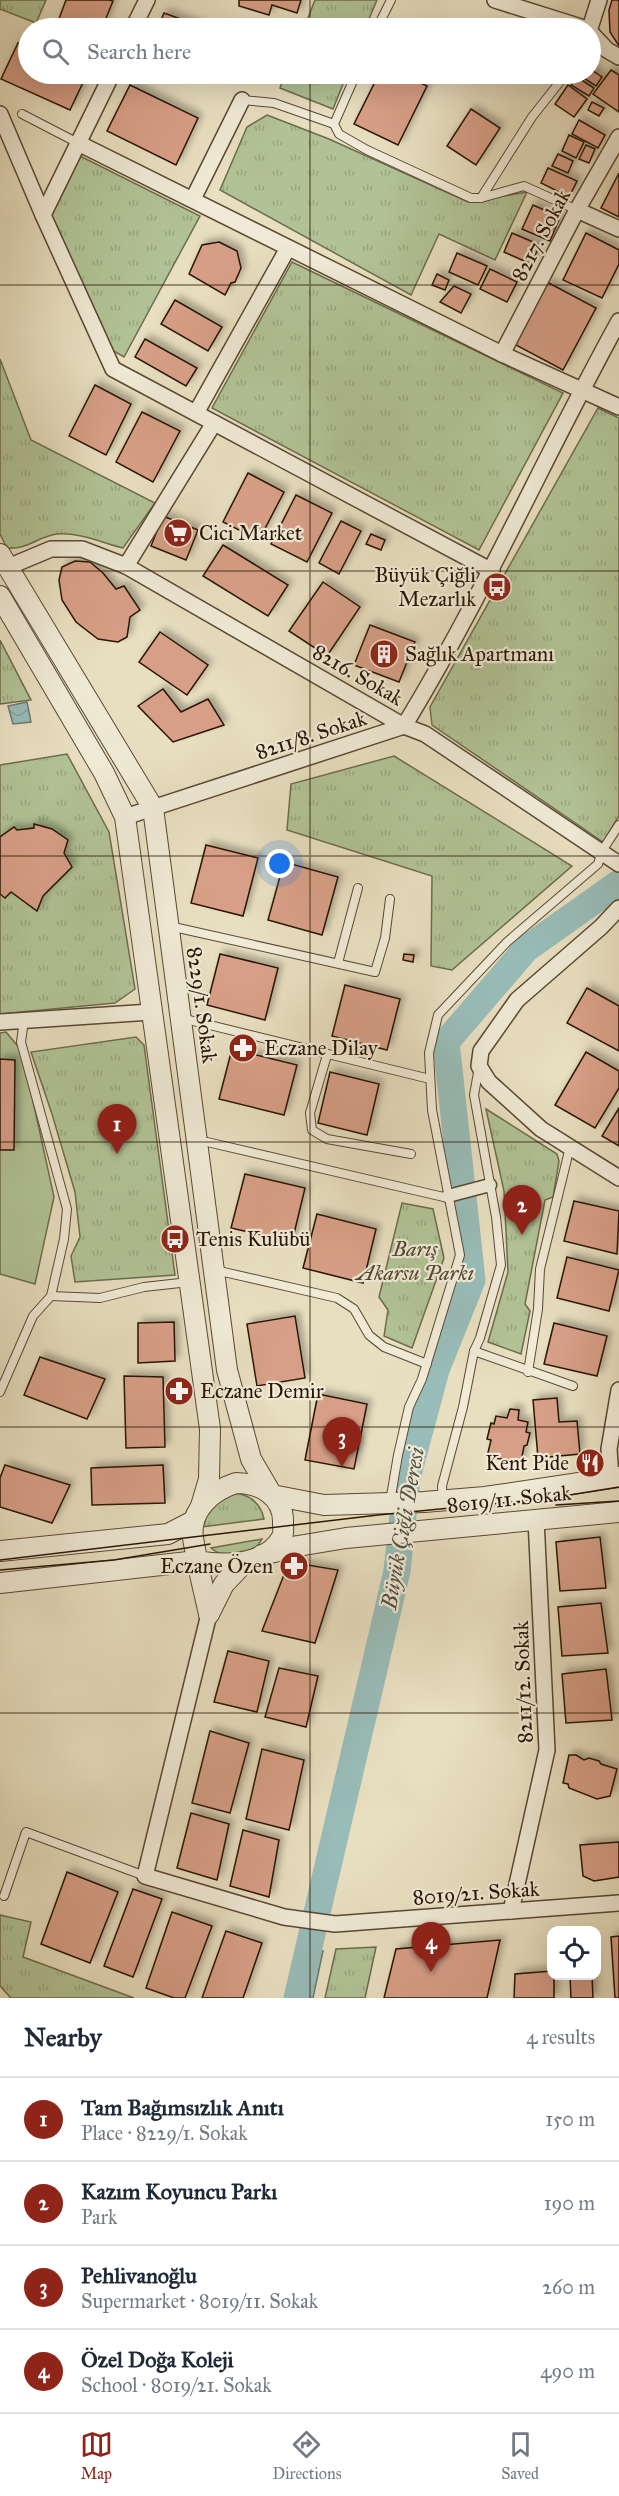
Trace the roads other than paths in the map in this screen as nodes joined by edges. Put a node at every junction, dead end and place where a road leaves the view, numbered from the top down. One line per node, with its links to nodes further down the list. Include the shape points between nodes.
1 (147, 0): 5 (street)
2 (391, 0): 6 (lane)
3 (495, 0): 7 (street)
4 (599, 0): 8 (street)
5 (138, 18)
6 (382, 18)
7 (552, 18)
8 (594, 18)
9 (601, 43): 10 (street)
10 (619, 57)
11 (107, 84): 19 (street)
12 (352, 84): 17 (lane)
13 (558, 84): 20 (lane, via 532,117)
14 (242, 100): 17 (lane, via 274,103); 21 (street)
15 (0, 114): 23 (street)
16 (22, 114): 19 (lane)
17 (334, 124): 20 (lane, via 339,134 367,150 471,198)
18 (619, 137): 22 (street, 8217. Sokak)
19 (78, 143): 21 (street); 23 (street)
20 (481, 198): 22 (lane, via 524,186)
21 (193, 199): 25 (street)
22 (577, 210): 24 (street); 27 (street, 8217. Sokak)
23 (43, 215): 30 (street, via 113,369)
24 (619, 229)
25 (288, 248): 27 (street); 30 (street)
26 (619, 321): 28 (street, 8216. Sokak)
27 (502, 354): 28 (street)
28 (580, 391): 29 (street); 34 (street, 8216. Sokak)
29 (619, 407)
30 (196, 413): 31 (street)
31 (214, 423): 33 (street); 34 (street)
32 (4, 561): 33 (street, 8216. Sokak, via 51,549 82,549); 37 (street, 8229/1. Sokak)
33 (126, 566): 36 (street, 8216. Sokak)
34 (492, 571): 36 (street, 8216. Sokak)
35 (0, 596): 38 (street, via 104,773)
36 (404, 726): 37 (street, 8211/8. Sokak); 40 (street, via 424,734)
37 (153, 808): 38 (street, 8211/8. Sokak); 45 (street, 8229/1. Sokak)
38 (124, 818): 47 (street)
39 (619, 825): 40 (lane)
40 (602, 851): 41 (street); 53 (lane, via 598,864 507,942 438,1015 429,1053)
41 (619, 864)
42 (357, 888): 46 (lane)
43 (390, 900): 46 (lane, via 375,972)
44 (619, 908): 52 (street, via 518,1000 481,1051)
45 (167, 926): 46 (lane); 48 (street, 8229/1. Sokak)
46 (338, 963)
47 (151, 1012): 49 (street); 61 (street)
48 (180, 1018): 51 (lane); 60 (street, 8229/1. Sokak)
49 (24, 1020): 50 (street); 62 (lane, via 21,1042 67,1209)
50 (0, 1022)
51 (327, 1055): 53 (lane); 56 (lane, via 310,1113 312,1130 327,1139)
52 (479, 1066): 55 (street, via 489,1082 542,1129); 58 (lane, via 474,1095)
53 (430, 1079): 59 (lane)
54 (207, 1142): 59 (lane)
55 (570, 1147): 57 (street); 65 (lane, via 540,1269)
56 (411, 1154)
57 (619, 1178)
58 (490, 1185): 59 (street); 63 (lane, via 501,1265)
59 (448, 1197): 64 (lane, via 460,1255)
60 (213, 1269): 64 (lane, via 337,1298 354,1309 369,1335 384,1347); 70 (street, 8229/1. Sokak, via 227,1370 251,1459)
61 (189, 1282): 62 (lane, via 144,1287 100,1298); 74 (street, via 210,1429 208,1479)
62 (51, 1296): 68 (lane, via 33,1316)
63 (474, 1351): 65 (lane); 71 (lane, via 442,1486)
64 (427, 1364): 72 (lane, via 409,1407 398,1455)
65 (528, 1372): 66 (lane)
66 (573, 1386)
67 (619, 1390): 69 (street, via 609,1449)
68 (0, 1392)
69 (615, 1477): 71 (street, 8019/11. Sokak)
70 (272, 1495): 72 (street, 8019/11. Sokak, via 324,1505); 74 (street, via 262,1487 236,1483 223,1487); 77 (street, via 280,1506 283,1535)
71 (434, 1501): 72 (street, 8019/11. Sokak)
72 (394, 1503)
73 (619, 1512): 75 (street, 8019/11. Sokak)
74 (197, 1514): 76 (street, via 168,1534); 78 (street, via 193,1537)
75 (536, 1519): 77 (street, 8019/11. Sokak, via 308,1544); 84 (street, 8211/12. Sokak, via 547,1750)
76 (0, 1551)
77 (253, 1559): 78 (street, via 218,1564); 80 (street, via 224,1584)
78 (197, 1561): 79 (street); 80 (street)
79 (0, 1582)
80 (209, 1614): 81 (street)
81 (145, 1876): 82 (lane, via 26,1832); 84 (street, 8019/21. Sokak, via 284,1917 335,1924)
82 (4, 1896)
83 (619, 1903): 84 (street, 8019/21. Sokak)
84 (511, 1911)

